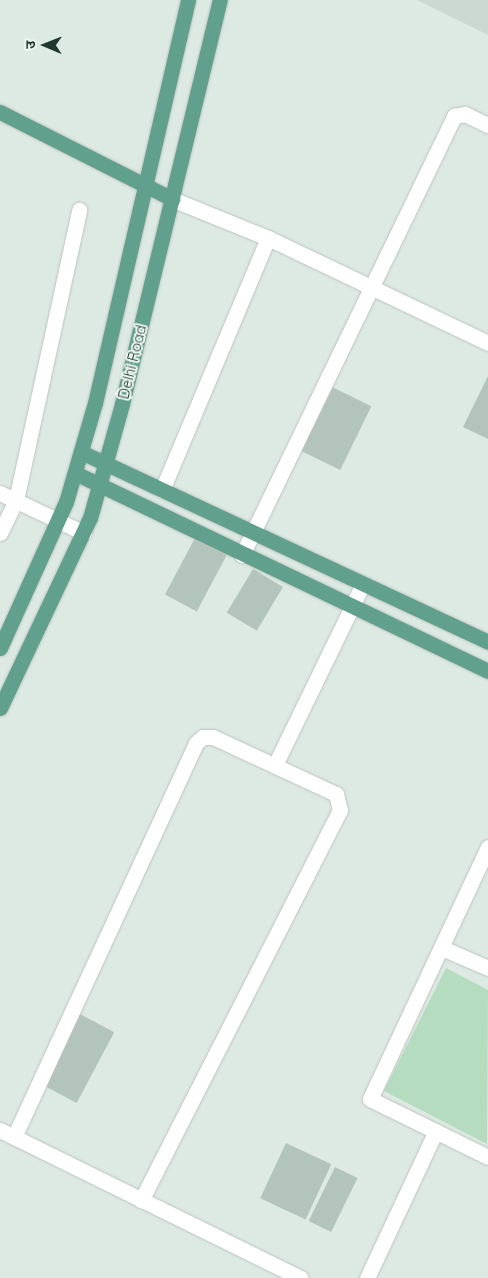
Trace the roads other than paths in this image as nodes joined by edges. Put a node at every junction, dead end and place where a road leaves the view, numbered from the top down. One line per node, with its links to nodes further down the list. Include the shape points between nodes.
1 (188, 0): 5 (main road, Delhi Road)
2 (220, 0): 6 (main road, Delhi Road)
3 (0, 112): 5 (main road)
4 (488, 125): 9 (street, via 465,114 454,116)
5 (145, 188): 6 (main road); 11 (main road, Delhi Road)
6 (172, 199): 8 (street); 12 (main road, Delhi Road)
7 (79, 210): 17 (street)
8 (268, 238): 9 (street); 15 (street)
9 (372, 287): 10 (street); 19 (street)
10 (488, 343)
11 (81, 452): 12 (main road); 13 (main road, Delhi Road)
12 (106, 464): 14 (main road, Delhi Road); 15 (main road)
13 (74, 473): 14 (main road); 18 (main road, Delhi Road)
14 (99, 488): 21 (main road, Delhi Road); 22 (main road)
15 (162, 490): 19 (main road)
16 (0, 492): 17 (street)
17 (16, 500): 18 (street); 20 (street)
18 (58, 520): 21 (street); 26 (main road, Delhi Road)
19 (253, 532): 22 (street); 23 (main road)
20 (0, 533)
21 (84, 533): 28 (main road, Delhi Road)
22 (242, 556): 24 (main road)
23 (363, 584): 24 (street); 25 (main road)
24 (352, 607): 27 (main road); 29 (street)
25 (488, 642)
26 (0, 648)
27 (488, 671)
28 (0, 708)
29 (275, 765): 35 (street, via 212,737 203,737 196,742); 37 (street, via 336,794 340,810)
30 (488, 846): 31 (street)
31 (442, 948): 32 (street); 34 (street, via 370,1094 372,1102)
32 (488, 968)
33 (0, 1130): 35 (street)
34 (436, 1131): 36 (street); 39 (street)
35 (14, 1137): 37 (street)
36 (488, 1157)
37 (141, 1200): 38 (street)
38 (301, 1278)
39 (367, 1278)

